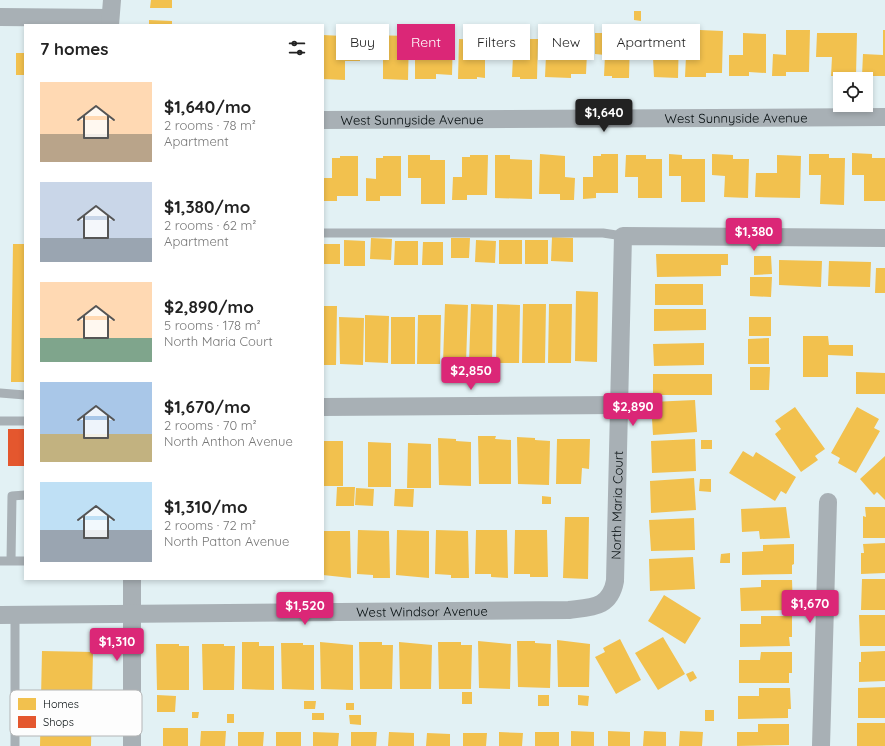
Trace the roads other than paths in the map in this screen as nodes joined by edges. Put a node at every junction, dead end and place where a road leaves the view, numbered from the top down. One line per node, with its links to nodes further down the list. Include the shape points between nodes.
1 (112, 0): 3 (street)
2 (0, 17): 3 (street)
3 (110, 21)
4 (885, 117): 5 (street, West Sunnyside Avenue)
5 (324, 120)
6 (324, 233): 7 (lane, via 603,233)
7 (623, 236): 8 (street); 11 (street, North Maria Court)
8 (885, 238)
9 (0, 393): 10 (lane)
10 (24, 395)
11 (618, 405): 12 (street); 21 (street, North Maria Court, via 615,581 613,592)
12 (324, 406)
13 (0, 421): 14 (lane)
14 (24, 421)
15 (24, 496): 17 (lane, via 12,496)
16 (828, 502): 28 (street)
17 (11, 561): 18 (lane); 19 (lane)
18 (24, 561)
19 (0, 562)
20 (132, 580): 22 (street)
21 (603, 603): 22 (street, West Windsor Avenue, via 569,610)
22 (132, 613): 23 (street, West Windsor Avenue); 25 (street)
23 (8, 615): 24 (lane)
24 (12, 690)
25 (132, 690)
26 (14, 736): 27 (lane)
27 (15, 746)
28 (821, 746)

